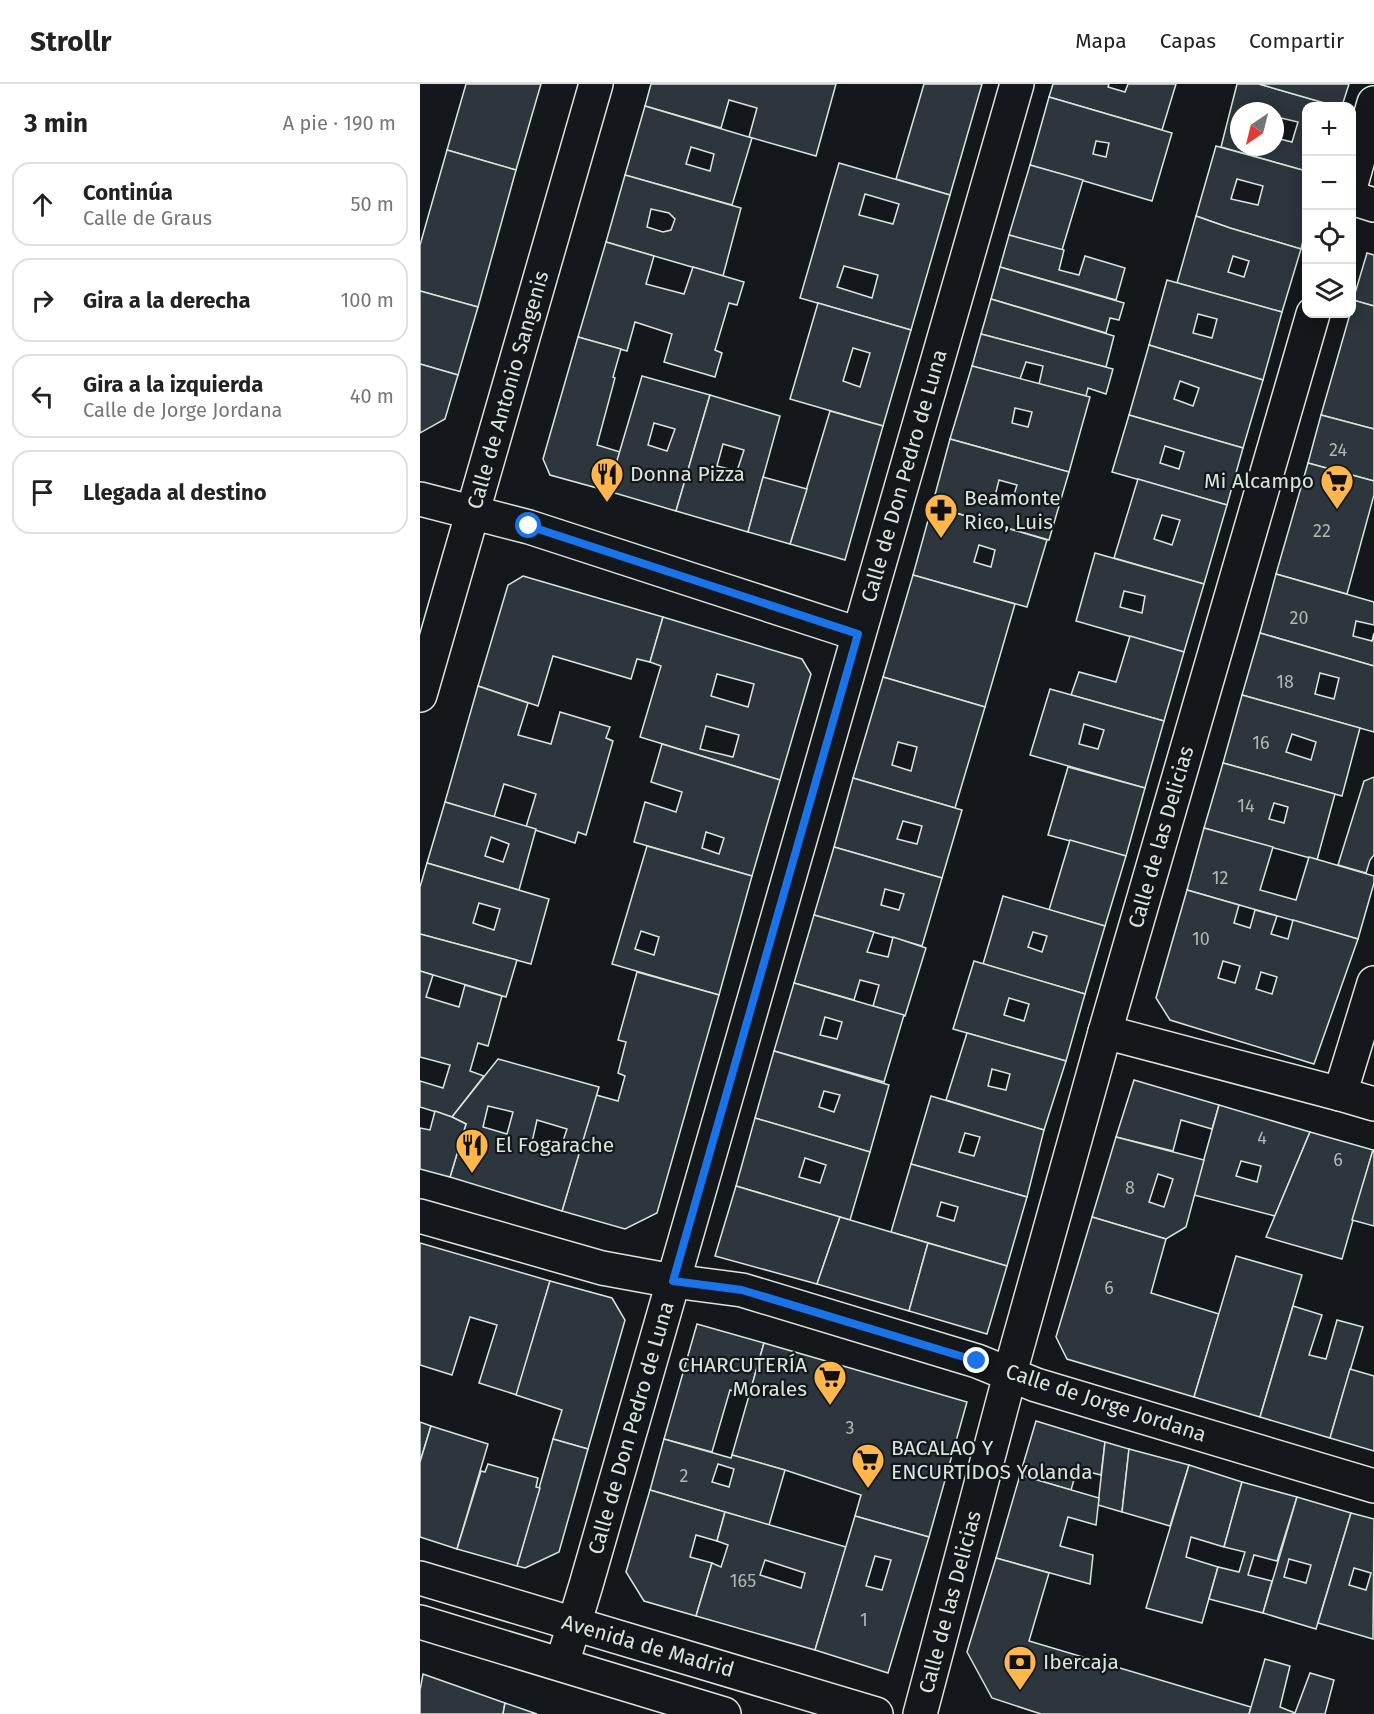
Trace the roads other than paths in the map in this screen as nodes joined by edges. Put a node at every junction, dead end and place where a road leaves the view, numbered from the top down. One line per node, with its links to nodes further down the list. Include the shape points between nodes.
1 (596, 84): 9 (street, Calle de Antonio Sangenis)
2 (1017, 84): 10 (street, Calle de Don Pedro de Luna)
3 (1374, 103): 4 (street)
4 (1356, 167)
5 (1356, 199): 6 (street)
6 (1374, 205)
7 (1312, 318): 13 (street, Calle de las Delicias)
8 (420, 499): 9 (street)
9 (473, 512): 10 (street, via 529,526); 11 (street, Calle de Antonio Sangenis)
10 (858, 634): 17 (street, Calle de Don Pedro de Luna)
11 (420, 695)
12 (1374, 983): 14 (street)
13 (1105, 1032): 14 (street); 25 (street, Calle de las Delicias)
14 (1340, 1094): 15 (street)
15 (1374, 1104)
16 (420, 1216): 17 (street, Calle de Jorge Jordana, via 602,1268)
17 (673, 1281): 18 (street, Calle de Jorge Jordana, via 742,1290 960,1355 1036,1385); 21 (street, Calle de Don Pedro de Luna)
18 (1374, 1486)
19 (420, 1578): 21 (street, Avenida de Madrid)
20 (420, 1622): 22 (street, Avenida de Madrid)
21 (574, 1624): 22 (street, Calle de Don Pedro de Luna); 24 (street, Avenida de Madrid)
22 (562, 1664): 23 (street, Avenida de Madrid)
23 (706, 1711)
24 (876, 1714)
25 (920, 1714)

